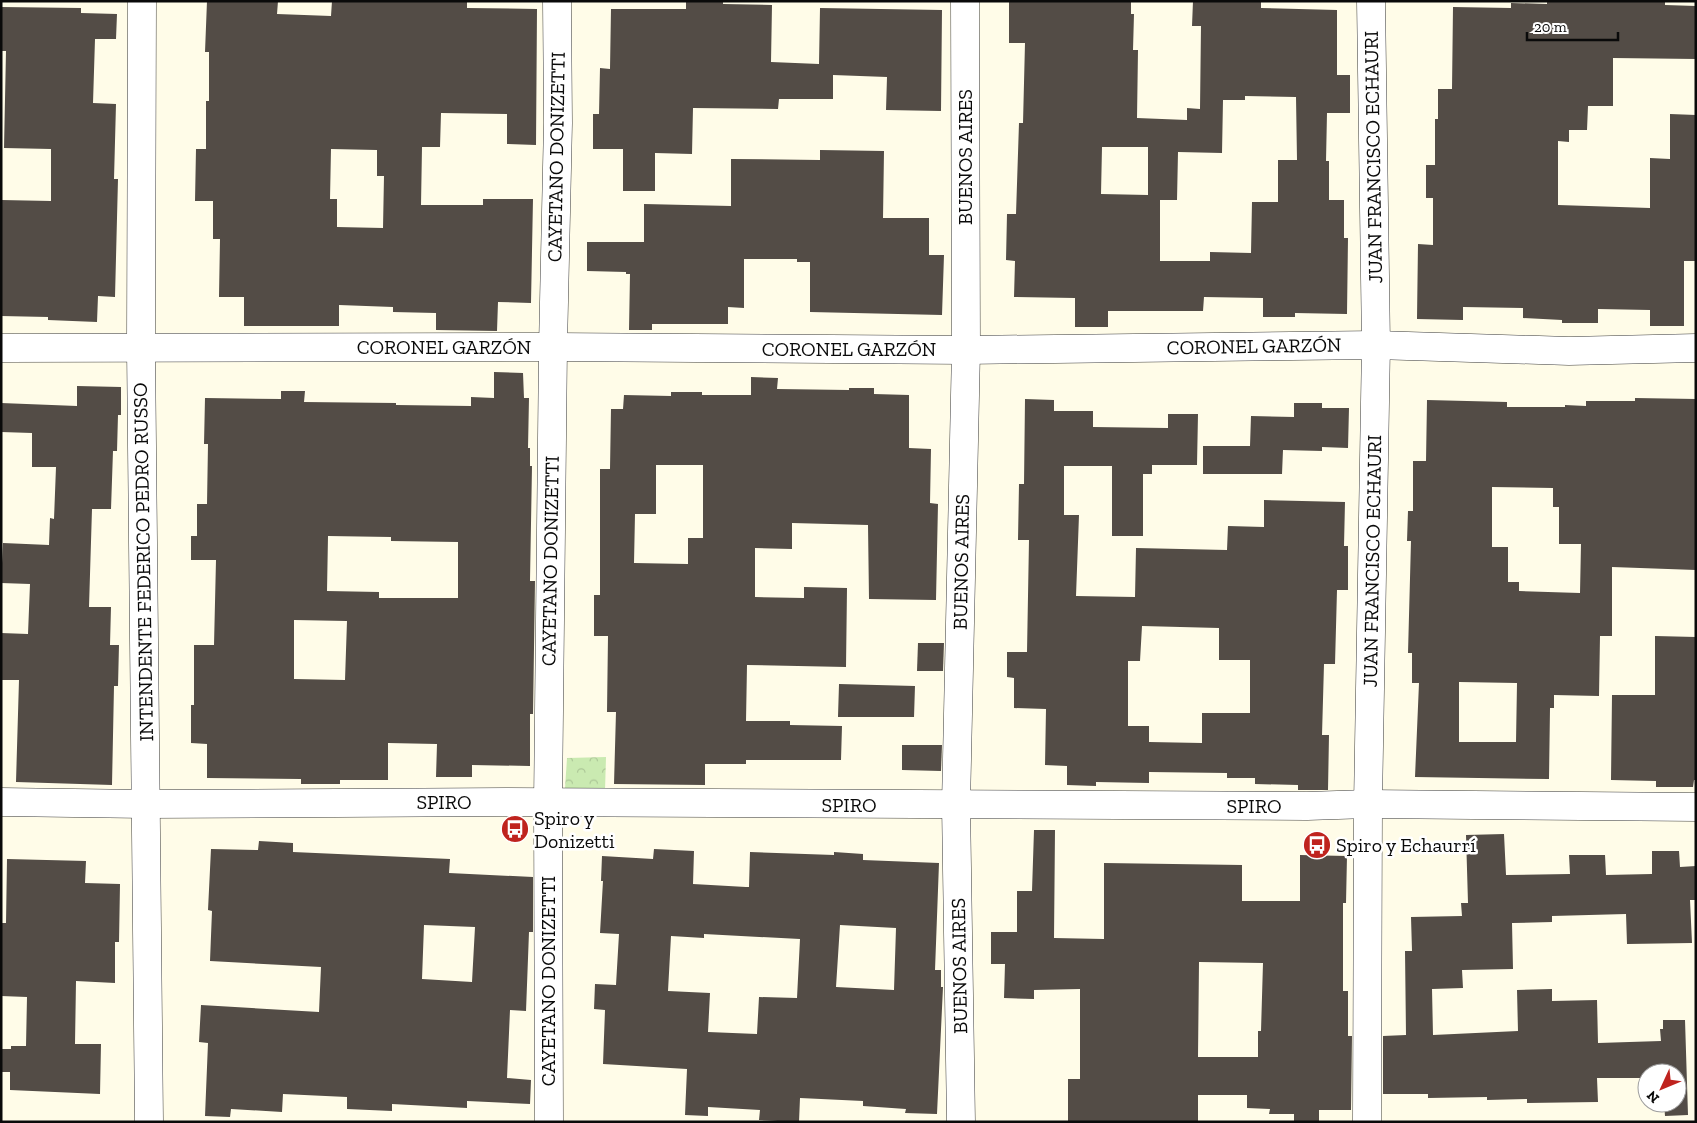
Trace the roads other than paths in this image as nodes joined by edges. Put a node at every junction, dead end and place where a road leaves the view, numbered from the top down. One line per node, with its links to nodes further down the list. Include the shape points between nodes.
1 (142, 1): 9 (street, INTENDENTE FEDERICO PEDRO RUSSO)
2 (557, 1): 6 (street, CAYETANO DONIZETTI, via 558,123)
3 (965, 1): 10 (street, BUENOS AIRES)
4 (1371, 1): 5 (street, JUAN FRANCISCO ECHAURI)
5 (1376, 345): 8 (street, CORONEL GARZÓN, via 1569,351); 10 (street, CORONEL GARZÓN); 14 (street, JUAN FRANCISCO ECHAURI)
6 (552, 347): 9 (street, CORONEL GARZÓN); 10 (street, CORONEL GARZÓN); 12 (street, CAYETANO DONIZETTI)
7 (1, 348): 9 (street, CORONEL GARZÓN)
8 (1696, 348)
9 (141, 349): 13 (street, INTENDENTE FEDERICO PEDRO RUSSO)
10 (966, 350): 15 (street, BUENOS AIRES)
11 (1, 802): 13 (street, SPIRO)
12 (548, 803): 13 (street, SPIRO); 15 (street, SPIRO); 18 (street, CAYETANO DONIZETTI)
13 (145, 804): 17 (street, INTENDENTE FEDERICO PEDRO RUSSO)
14 (1368, 804): 15 (street, SPIRO); 16 (street, SPIRO); 20 (street, JUAN FRANCISCO ECHAURI)
15 (956, 805): 19 (street, BUENOS AIRES)
16 (1696, 807)
17 (150, 1122)
18 (549, 1122)
19 (961, 1122)
20 (1367, 1122)

